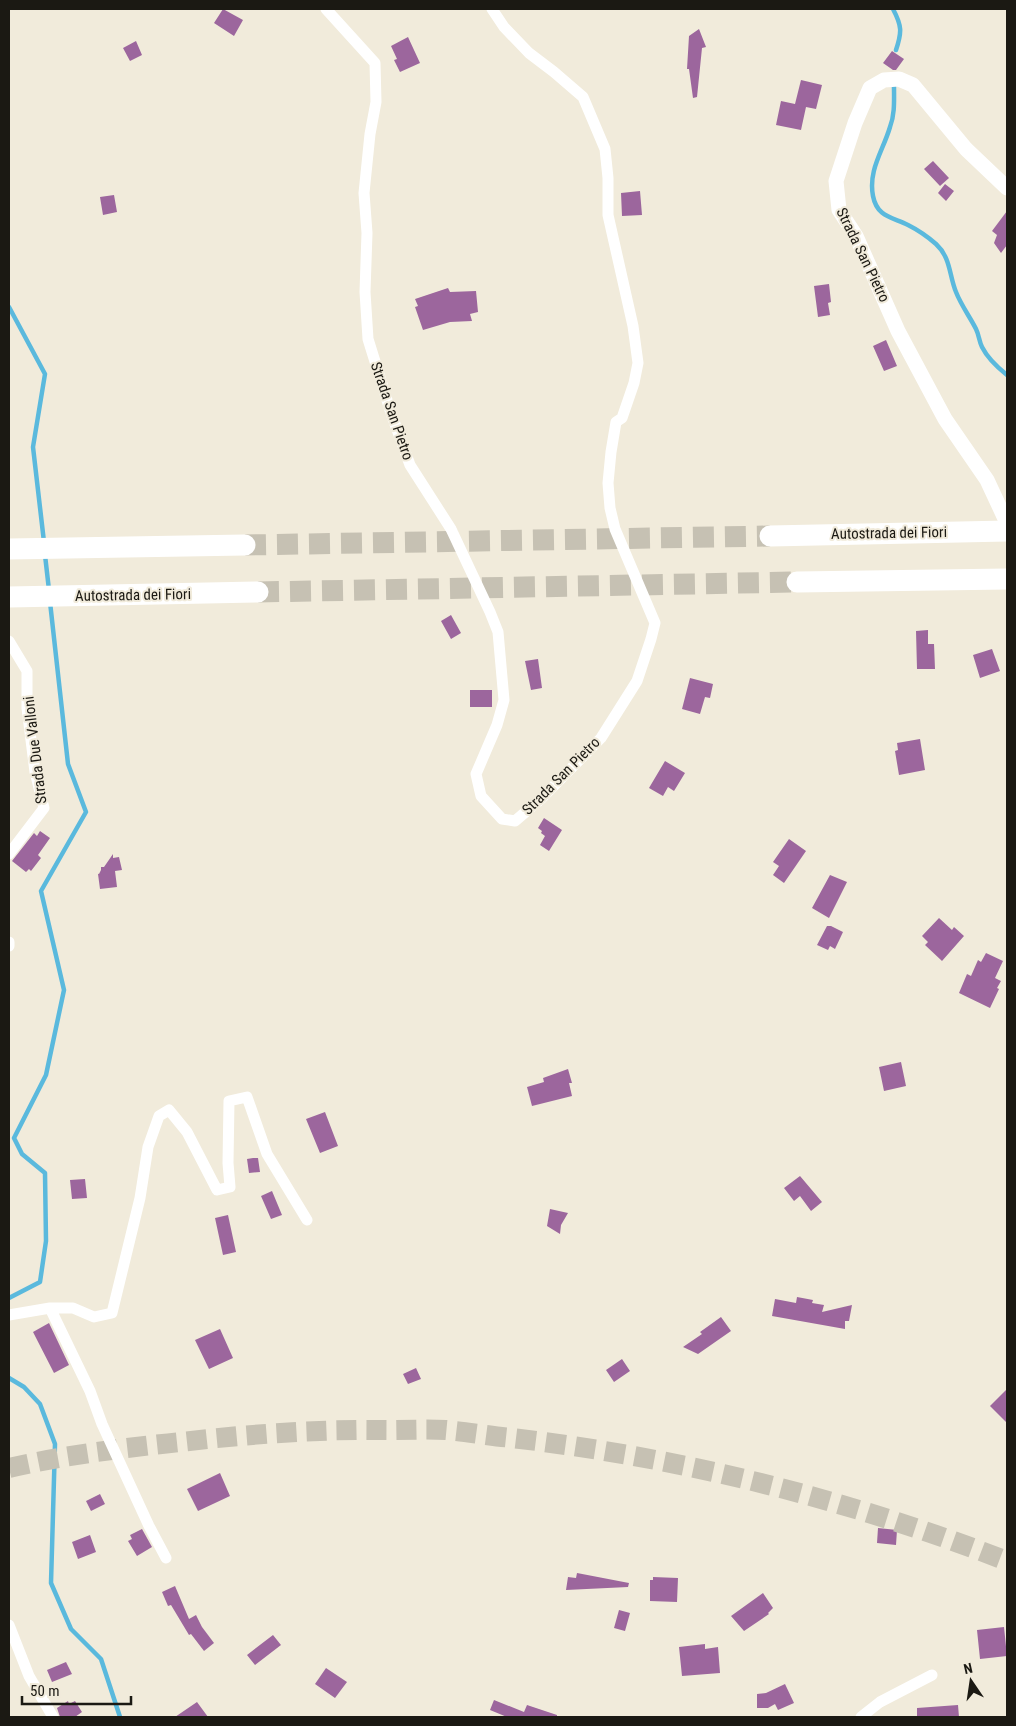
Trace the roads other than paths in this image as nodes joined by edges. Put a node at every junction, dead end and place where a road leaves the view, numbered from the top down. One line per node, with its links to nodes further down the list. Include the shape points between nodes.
1 (326, 9): 2 (street, Strada San Pietro, via 375,63 376,102 364,193 368,339 410,465 452,529 498,632 504,700 497,726 476,774 481,796 502,819 515,821 601,738 637,681 655,624 615,529 610,508 608,483 616,422 622,418 638,363 608,215 605,149 583,97 529,53)
2 (492, 9)
3 (1007, 188): 4 (street, Strada San Pietro, via 966,149 913,85 899,80 884,80 870,88 854,123 836,181 838,210 856,236 898,330 945,419 987,480)
4 (1007, 523)
5 (1007, 531): 6 (highway, Autostrada dei Fiori)
6 (770, 536)
7 (245, 545): 8 (highway)
8 (9, 549)
9 (1007, 578): 10 (highway)
10 (797, 582)
11 (258, 592): 12 (highway, Autostrada dei Fiori)
12 (9, 597)
13 (9, 641): 14 (street, Strada Due Valloni, via 27,671 27,708 44,808)
14 (9, 854)
15 (9, 942): 16 (street)
16 (9, 946)
17 (307, 1220): 18 (street, via 266,1154 247,1098 229,1101 230,1187 217,1190 186,1132 169,1110 159,1116 148,1147 140,1198 112,1313 94,1317 73,1308)
18 (50, 1308): 19 (street); 20 (street, via 148,1526)
19 (9, 1315)
20 (166, 1558)
21 (9, 1625): 23 (street, via 28,1676)
22 (932, 1675): 24 (street, via 880,1702)
23 (53, 1717)
24 (861, 1717)

